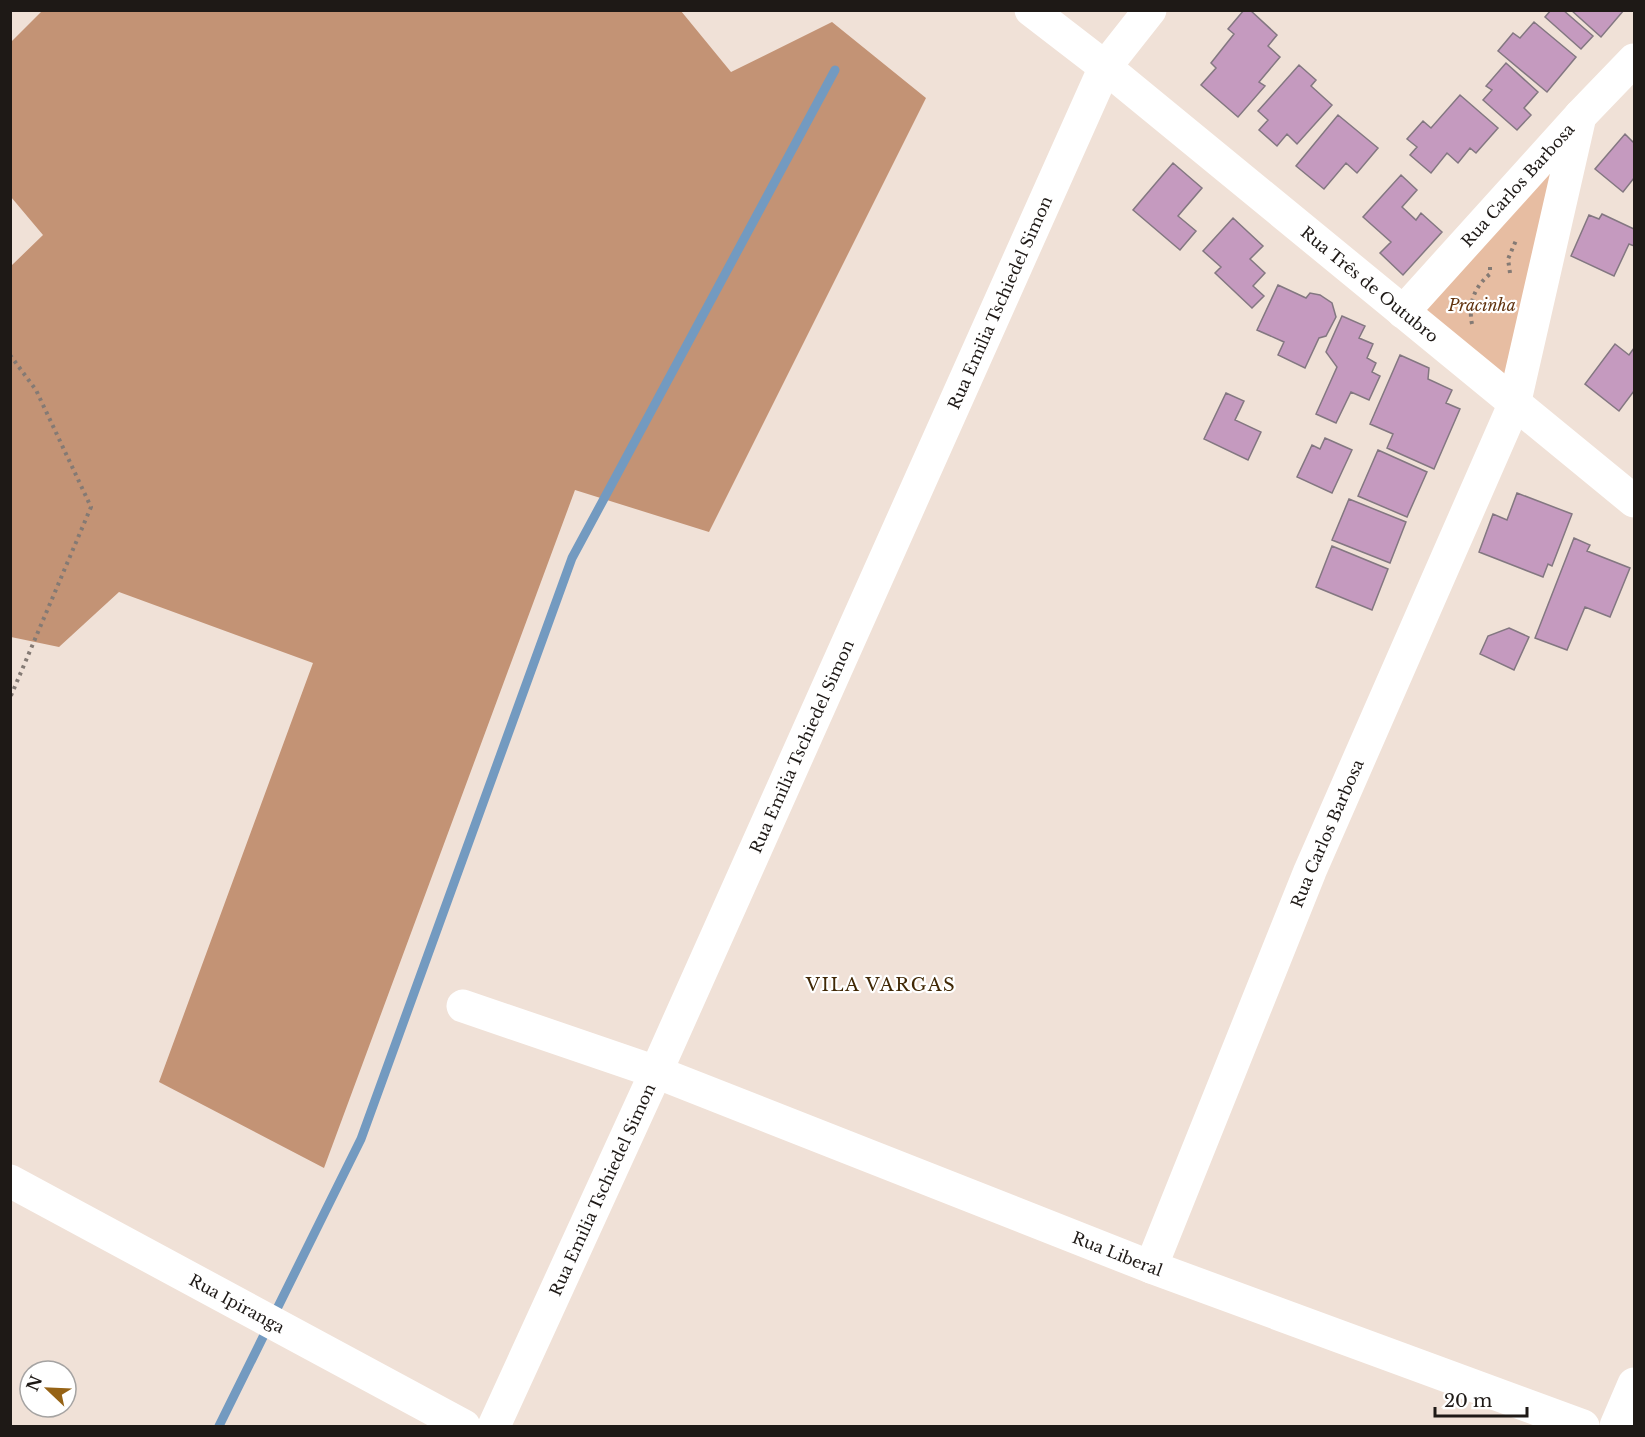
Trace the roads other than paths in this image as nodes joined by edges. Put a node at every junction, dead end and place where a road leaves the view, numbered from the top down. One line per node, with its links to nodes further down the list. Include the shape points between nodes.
1 (1031, 10): 4 (street, Rua Três de Outubro)
2 (1150, 10): 4 (street, Rua Emilia Tschiedel Simon)
3 (1635, 60): 5 (street, Rua Carlos Barbosa)
4 (1105, 67): 6 (street, Rua Três de Outubro); 10 (street, Rua Emilia Tschiedel Simon)
5 (1580, 116): 6 (street, Rua Carlos Barbosa); 7 (street, Rua Carlos Barbosa)
6 (1403, 312): 7 (street, Rua Três de Outubro)
7 (1514, 405): 8 (street, Rua Três de Outubro); 12 (street, Rua Carlos Barbosa, via 1310,872)
8 (1635, 501)
9 (463, 1006): 10 (street, Rua Liberal)
10 (656, 1072): 12 (street, Rua Liberal); 15 (street, Rua Emilia Tschiedel Simon)
11 (10, 1181): 14 (street, Rua Ipiranga)
12 (1151, 1267): 16 (street, Rua Liberal)
13 (1635, 1384): 17 (street)
14 (464, 1426)
15 (494, 1426)
16 (1583, 1426)
17 (1616, 1426)

